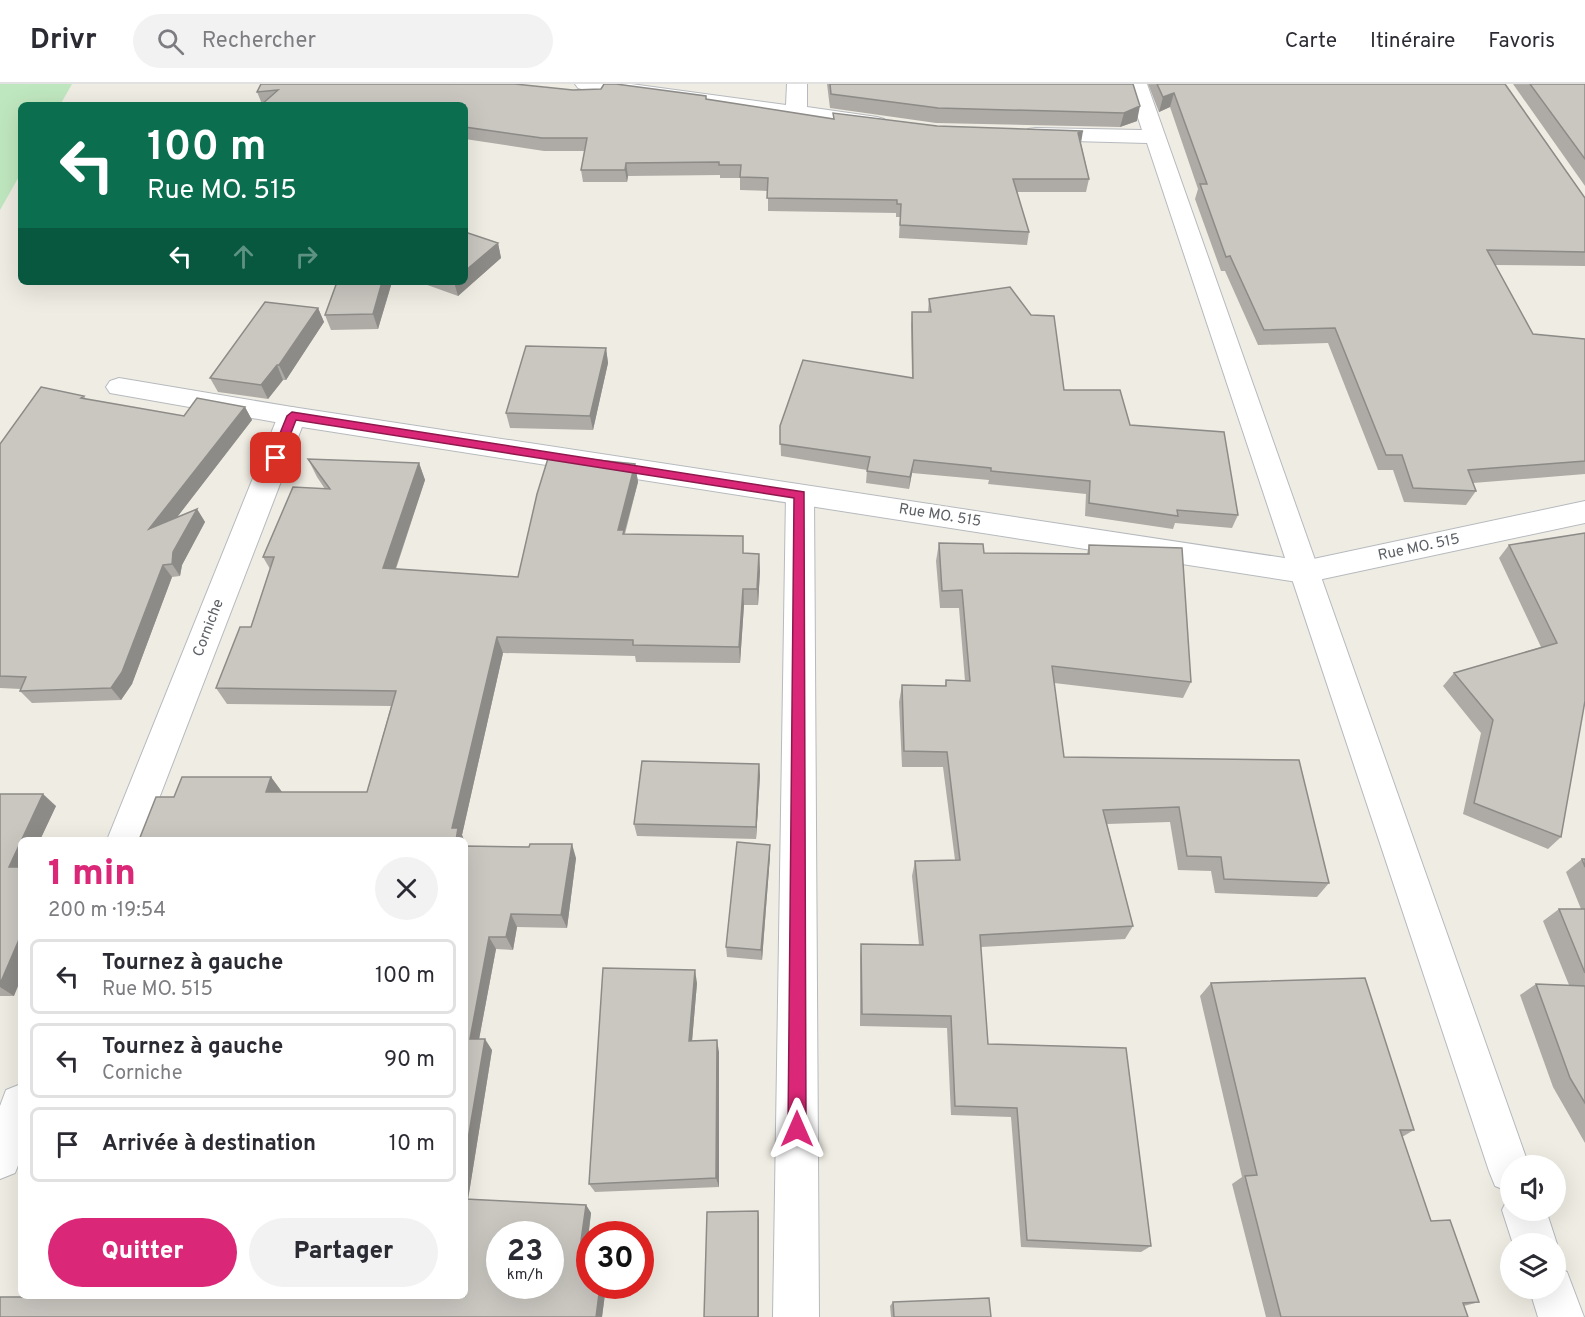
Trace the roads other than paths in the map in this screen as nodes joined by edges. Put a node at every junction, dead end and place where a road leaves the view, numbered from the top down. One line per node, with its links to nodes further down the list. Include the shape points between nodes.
1 (585, 84): 4 (street)
2 (797, 84): 4 (street)
3 (1137, 84): 7 (street)
4 (796, 111): 5 (street)
5 (901, 126)
6 (1016, 133): 7 (street)
7 (1154, 137): 12 (street)
8 (119, 387): 9 (street, Rue MO. 515)
9 (292, 416): 10 (street, Rue MO. 515); 13 (street, Corniche)
10 (800, 495): 12 (street, Rue MO. 515); 18 (street)
11 (1585, 512): 12 (street, Rue MO. 515)
12 (1304, 572): 15 (street)
13 (126, 837)
14 (18, 1113): 16 (street)
15 (1504, 1155)
16 (0, 1158)
17 (1555, 1299): 19 (street)
18 (796, 1317)
19 (1561, 1317)

